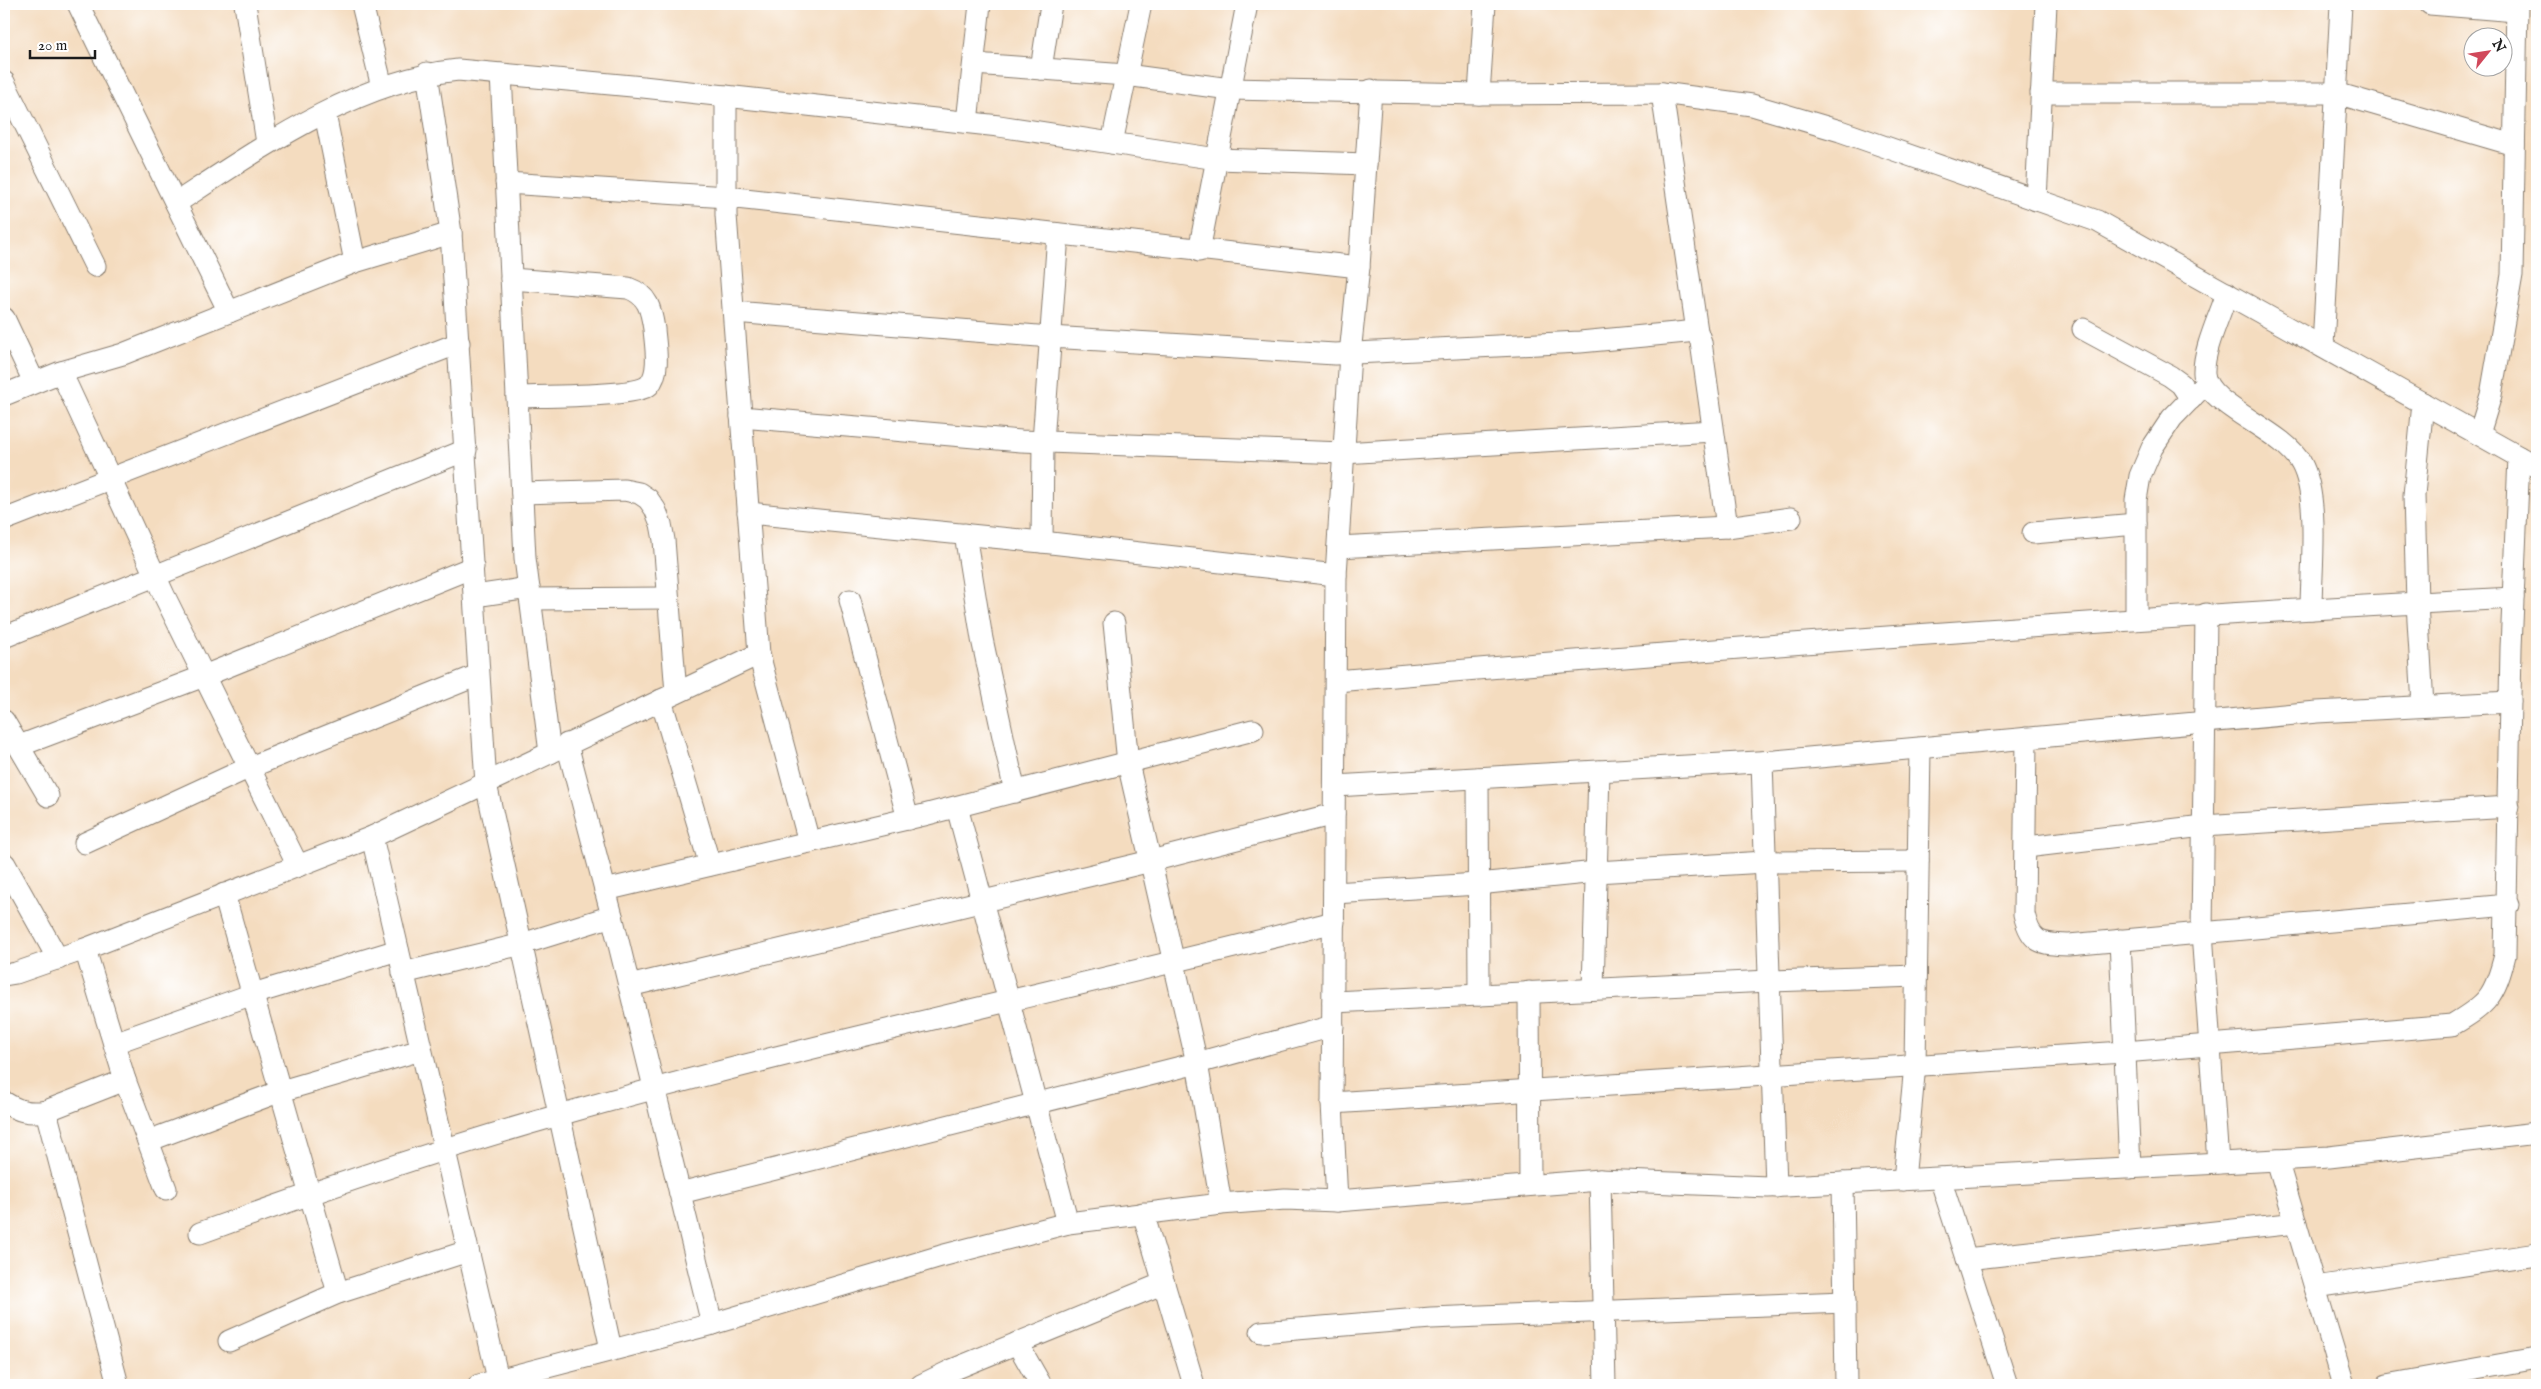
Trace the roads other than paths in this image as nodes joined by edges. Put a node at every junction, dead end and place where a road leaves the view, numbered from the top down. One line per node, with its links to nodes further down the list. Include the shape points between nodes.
1 (78, 4): 37 (street)
2 (245, 4): 30 (street)
3 (362, 4): 19 (street)
4 (980, 4): 13 (street)
5 (1051, 4): 14 (street)
6 (1141, 4): 17 (street)
7 (1247, 4): 20 (street)
8 (1485, 4): 23 (street)
9 (2046, 4): 24 (street)
10 (2341, 4): 25 (street)
11 (2430, 4): 12 (street)
12 (2516, 7): 31 (street)
13 (974, 64): 14 (street); 28 (street)
14 (1041, 69): 17 (street)
15 (428, 73): 16 (street, via 458,70); 19 (street); 38 (street)
16 (501, 74): 26 (street); 34 (street)
17 (1126, 76): 20 (street); 29 (street)
18 (4, 82): 42 (street)
19 (382, 87): 27 (street)
20 (1230, 89): 21 (street); 32 (street)
21 (1371, 90): 23 (street); 33 (street)
22 (1662, 93): 23 (street); 36 (street, via 1752,105 1840,131); 50 (street)
23 (1479, 94)
24 (2041, 94): 25 (street); 36 (street)
25 (2336, 94): 31 (street); 53 (street)
26 (726, 96): 28 (street); 35 (street)
27 (325, 114): 30 (street); 41 (street)
28 (968, 122): 29 (street)
29 (1112, 143): 32 (street)
30 (267, 144): 37 (street)
31 (2514, 144): 63 (street, via 2512,275 2491,395)
32 (1217, 158): 33 (street); 40 (street)
33 (1366, 164): 43 (street)
34 (506, 183): 35 (street); 44 (street)
35 (726, 197): 39 (street); 47 (street)
36 (2036, 200): 45 (street, via 2097,221)
37 (176, 203): 46 (street)
38 (451, 233): 41 (street); 52 (street)
39 (1058, 234): 40 (street); 51 (street)
40 (1199, 250): 43 (street)
41 (355, 262): 46 (street)
42 (95, 266)
43 (1359, 267): 54 (street)
44 (511, 280): 59 (street); 59 (street, via 638,291 646,298 652,312 656,352 654,374 650,384 642,389)
45 (2227, 293): 53 (street); 57 (street)
46 (229, 312): 55 (street, via 123,354)
47 (734, 312): 51 (street); 61 (street)
48 (4, 318): 56 (street)
49 (2083, 328): 57 (street)
50 (1697, 331): 54 (street, via 1580,342); 62 (street)
51 (1050, 337): 54 (street); 64 (street)
52 (458, 343): 65 (street); 68 (street)
53 (2323, 347): 60 (street)
54 (1350, 354): 66 (street)
55 (61, 372): 56 (street); 68 (street)
56 (34, 382): 58 (street)
57 (2198, 391): 73 (street, via 2172,418 2152,448 2140,476); 88 (street, via 2214,395 2275,434 2302,463 2312,489)
58 (4, 395)
59 (517, 397): 69 (street)
60 (2423, 403): 63 (street); 87 (street, via 2414,495)
61 (741, 417): 64 (street); 70 (street)
62 (1713, 431): 66 (street); 74 (street)
63 (2479, 434): 67 (street)
64 (1043, 442): 66 (street); 77 (street)
65 (466, 450): 79 (street); 81 (street)
66 (1343, 453): 78 (street)
67 (2528, 462): 85 (street)
68 (109, 478): 72 (street); 81 (street)
69 (522, 493): 82 (street); 84 (street, via 624,490 639,493 655,509 664,540)
70 (748, 513): 76 (street); 93 (street)
71 (1791, 518): 74 (street)
72 (4, 520)
73 (2136, 524): 75 (street); 90 (street)
74 (1727, 527): 78 (street)
75 (2033, 533)
76 (965, 534): 77 (street); 114 (street, via 982,639)
77 (1042, 542): 80 (street)
78 (1338, 547): 80 (street)
79 (473, 567): 83 (street); 95 (street)
80 (1336, 575): 96 (street)
81 (155, 576): 92 (street); 95 (street)
82 (530, 593): 83 (street); 84 (street); 106 (street)
83 (475, 596): 94 (street)
84 (668, 598): 97 (street)
85 (2513, 598): 87 (street); 98 (street)
86 (850, 600): 119 (street)
87 (2417, 603): 88 (street); 99 (street)
88 (2311, 609): 89 (street)
89 (2206, 614): 90 (street); 101 (street)
90 (2136, 618): 96 (street, via 1717,648)
91 (1114, 623): 108 (street)
92 (4, 637)
93 (759, 654): 97 (street); 122 (street)
94 (478, 675): 109 (street); 112 (street)
95 (204, 676): 104 (street); 109 (street)
96 (1336, 681): 113 (street)
97 (668, 697): 106 (street); 129 (street)
98 (2510, 702): 99 (street); 117 (street)
99 (2423, 705): 101 (street)
100 (4, 721): 104 (street)
101 (2205, 722): 103 (street); 120 (street)
102 (1253, 730): 108 (street)
103 (2026, 738): 105 (street); 124 (street)
104 (19, 746): 115 (street)
105 (1920, 748): 107 (street); 126 (street)
106 (558, 749): 112 (street); 133 (street)
107 (1762, 762): 110 (street); 127 (street)
108 (1128, 763): 114 (street); 125 (street)
109 (248, 768): 123 (street); 130 (street)
110 (1599, 771): 111 (street); 131 (street)
111 (1478, 778): 113 (street); 132 (street)
112 (486, 784): 121 (street); 142 (street)
113 (1335, 786): 118 (street)
114 (1015, 792): 116 (street)
115 (48, 796)
116 (957, 807): 119 (street); 136 (street)
117 (2509, 807): 120 (street); 137 (street)
118 (1334, 814): 125 (street); 134 (street)
119 (908, 819): 122 (street)
120 (2203, 826): 124 (street); 140 (street)
121 (372, 837): 130 (street); 144 (street)
122 (809, 842): 129 (street)
123 (85, 843)
124 (2026, 846): 141 (street, via 2024,914 2028,931 2046,944)
125 (1151, 861): 136 (street); 146 (street)
126 (1918, 861): 127 (street); 149 (street)
127 (1765, 862): 131 (street); 150 (street)
128 (5, 864): 145 (street)
129 (710, 865): 133 (street)
130 (298, 866): 135 (street)
131 (1596, 872): 132 (street); 152 (street)
132 (1478, 884): 134 (street); 155 (street)
133 (605, 890): 138 (street)
134 (1334, 893): 139 (street)
135 (224, 894): 143 (street); 154 (street)
136 (982, 900): 151 (street); 156 (street)
137 (2508, 905): 140 (street); 160 (street, via 2505,955 2493,994 2477,1010 2452,1025)
138 (612, 916): 142 (street); 151 (street)
139 (1334, 922): 146 (street); 157 (street)
140 (2202, 932): 141 (street); 160 (street)
141 (2120, 940): 162 (street)
142 (522, 944): 147 (street); 174 (street)
143 (85, 949): 145 (street); 159 (street)
144 (398, 950): 147 (street); 154 (street)
145 (58, 959): 148 (street)
146 (1175, 963): 156 (street); 163 (street)
147 (403, 972): 161 (street)
148 (4, 975)
149 (1916, 976): 150 (street); 164 (street)
150 (1769, 981): 152 (street); 165 (street)
151 (630, 986): 167 (street)
152 (1593, 989): 153 (street)
153 (1530, 992): 155 (street); 168 (street)
154 (253, 994): 159 (street); 169 (street)
155 (1479, 995): 157 (street)
156 (1008, 1001): 167 (street); 172 (street)
157 (1333, 1002): 158 (street)
158 (1333, 1026): 163 (street); 171 (street)
159 (114, 1043): 166 (street)
160 (2210, 1046): 162 (street); 179 (street)
161 (421, 1050): 169 (street); 177 (street)
162 (2124, 1052): 164 (street); 180 (street)
163 (1197, 1063): 172 (street); 191 (street)
164 (1915, 1065): 165 (street); 183 (street)
165 (1772, 1076): 168 (street); 186 (street)
166 (125, 1080): 173 (street); 176 (street)
167 (655, 1088): 174 (street); 188 (street)
168 (1531, 1090): 171 (street); 185 (street)
169 (281, 1091): 176 (street); 189 (street)
170 (4, 1102): 173 (street, via 21,1112)
171 (1332, 1103): 190 (street)
172 (1036, 1104): 188 (street); 193 (street)
173 (46, 1111): 212 (street)
174 (559, 1114): 177 (street); 208 (street)
175 (2537, 1133): 178 (street)
176 (148, 1141): 187 (street)
177 (444, 1148): 189 (street); 196 (street)
178 (2277, 1160): 179 (street); 194 (street)
179 (2218, 1163): 180 (street)
180 (2130, 1168): 181 (street)
181 (1940, 1178): 183 (street); 198 (street)
182 (1600, 1180): 185 (street); 186 (street); 203 (street)
183 (1904, 1180): 184 (street)
184 (1843, 1183): 186 (street); 202 (street)
185 (1530, 1185): 190 (street)
186 (1776, 1187)
187 (166, 1189)
188 (680, 1193): 204 (street)
189 (310, 1194): 195 (street); 201 (street)
190 (1337, 1201): 191 (street, via 1285,1199)
191 (1221, 1204): 192 (street)
192 (1144, 1214): 193 (street); 199 (street)
193 (1068, 1223): 204 (street, via 941,1256)
194 (2296, 1223): 198 (street); 200 (street)
195 (200, 1233)
196 (468, 1251): 201 (street); 210 (street)
197 (2537, 1254): 200 (street)
198 (1966, 1259): 217 (street)
199 (1164, 1283): 207 (street); 211 (street)
200 (2315, 1287): 218 (street)
201 (338, 1293): 206 (street)
202 (1845, 1302): 203 (street); 216 (street)
203 (1603, 1313): 205 (street, via 1431,1318); 215 (street)
204 (712, 1324): 208 (street)
205 (1260, 1332)
206 (229, 1341)
207 (1017, 1343): 213 (street); 214 (street)
208 (611, 1349): 210 (street)
209 (2537, 1358): 219 (street)
210 (488, 1382)
211 (1188, 1383)
212 (118, 1385)
213 (921, 1385)
214 (1041, 1385)
215 (1605, 1385)
216 (1846, 1385)
217 (2007, 1385)
218 (2344, 1385)
219 (2387, 1385)

